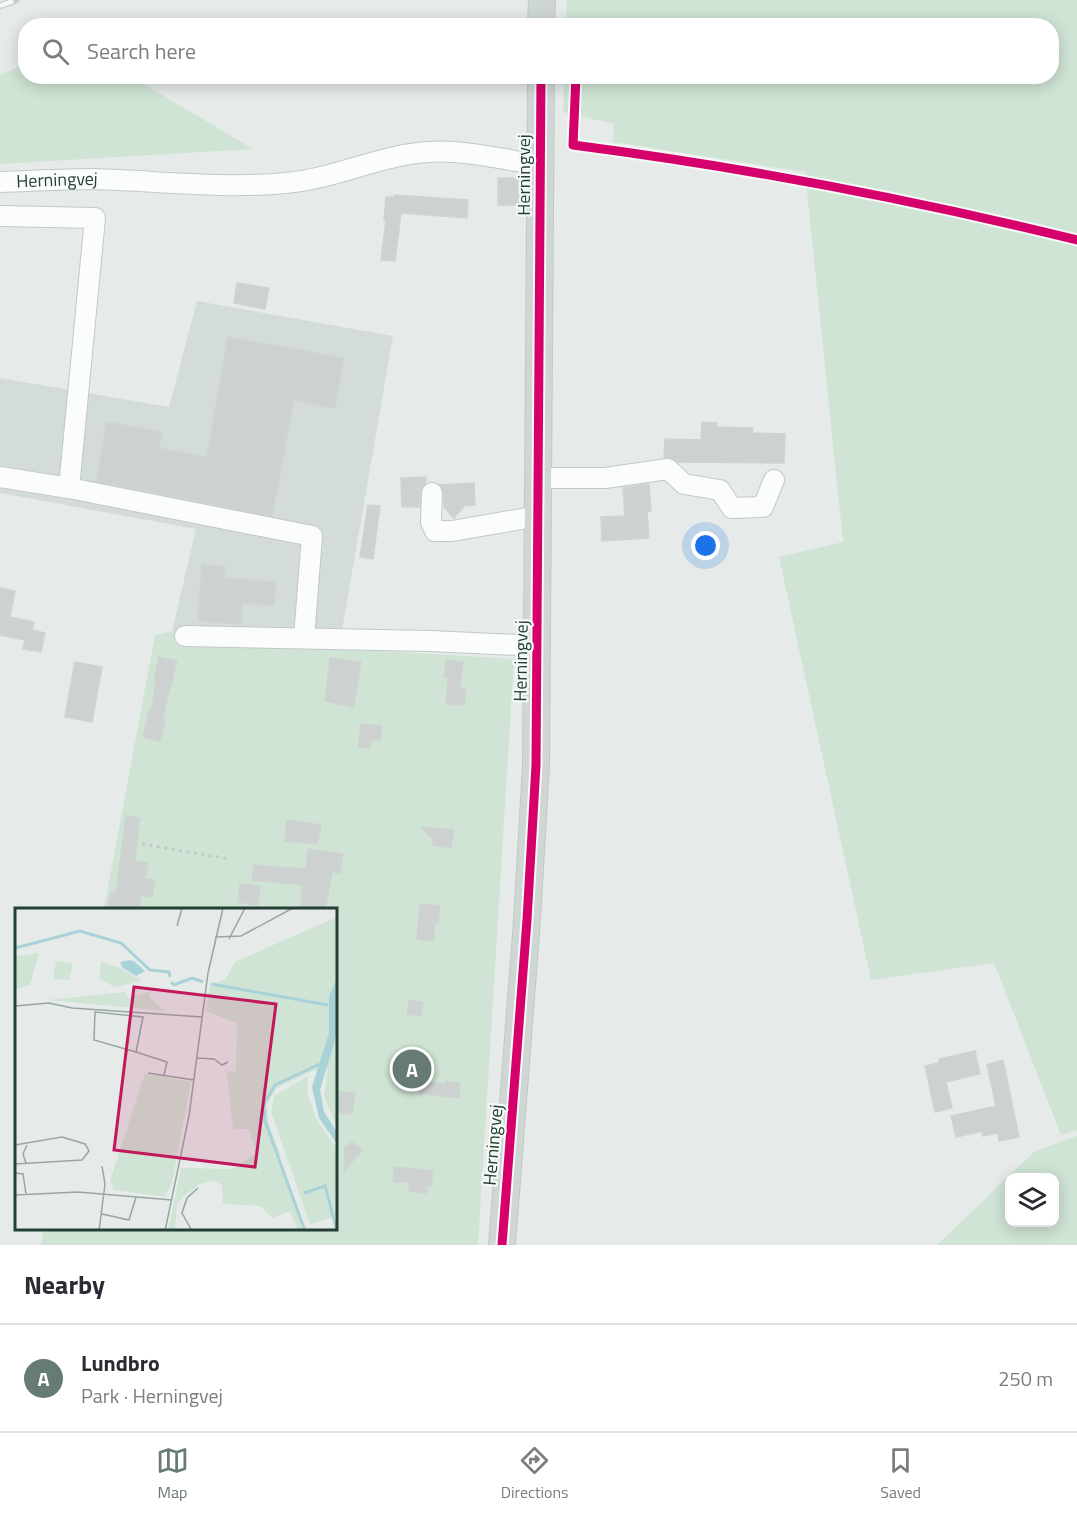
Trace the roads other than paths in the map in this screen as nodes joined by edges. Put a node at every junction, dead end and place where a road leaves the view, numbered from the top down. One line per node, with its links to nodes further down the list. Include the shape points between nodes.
1 (542, 0): 2 (main road)
2 (541, 18)
3 (541, 84): 4 (main road, Herningvej)
4 (540, 165): 5 (street, Herningvej, via 429,152 288,183 237,186 93,179); 8 (main road, Herningvej)
5 (0, 182)
6 (0, 216): 10 (street, via 95,218)
7 (0, 477): 10 (street)
8 (539, 478): 9 (street, via 605,478 668,470 684,484 720,490 732,508 763,507); 12 (main road, Herningvej)
9 (774, 480)
10 (69, 488): 14 (street, via 312,536)
11 (432, 494): 12 (street, via 431,522 435,531)
12 (539, 516): 15 (main road, Herningvej)
13 (185, 636): 14 (street, Herningvej)
14 (304, 638): 15 (street, Herningvej)
15 (538, 646): 16 (main road, Herningvej, via 527,920)
16 (502, 1245)

